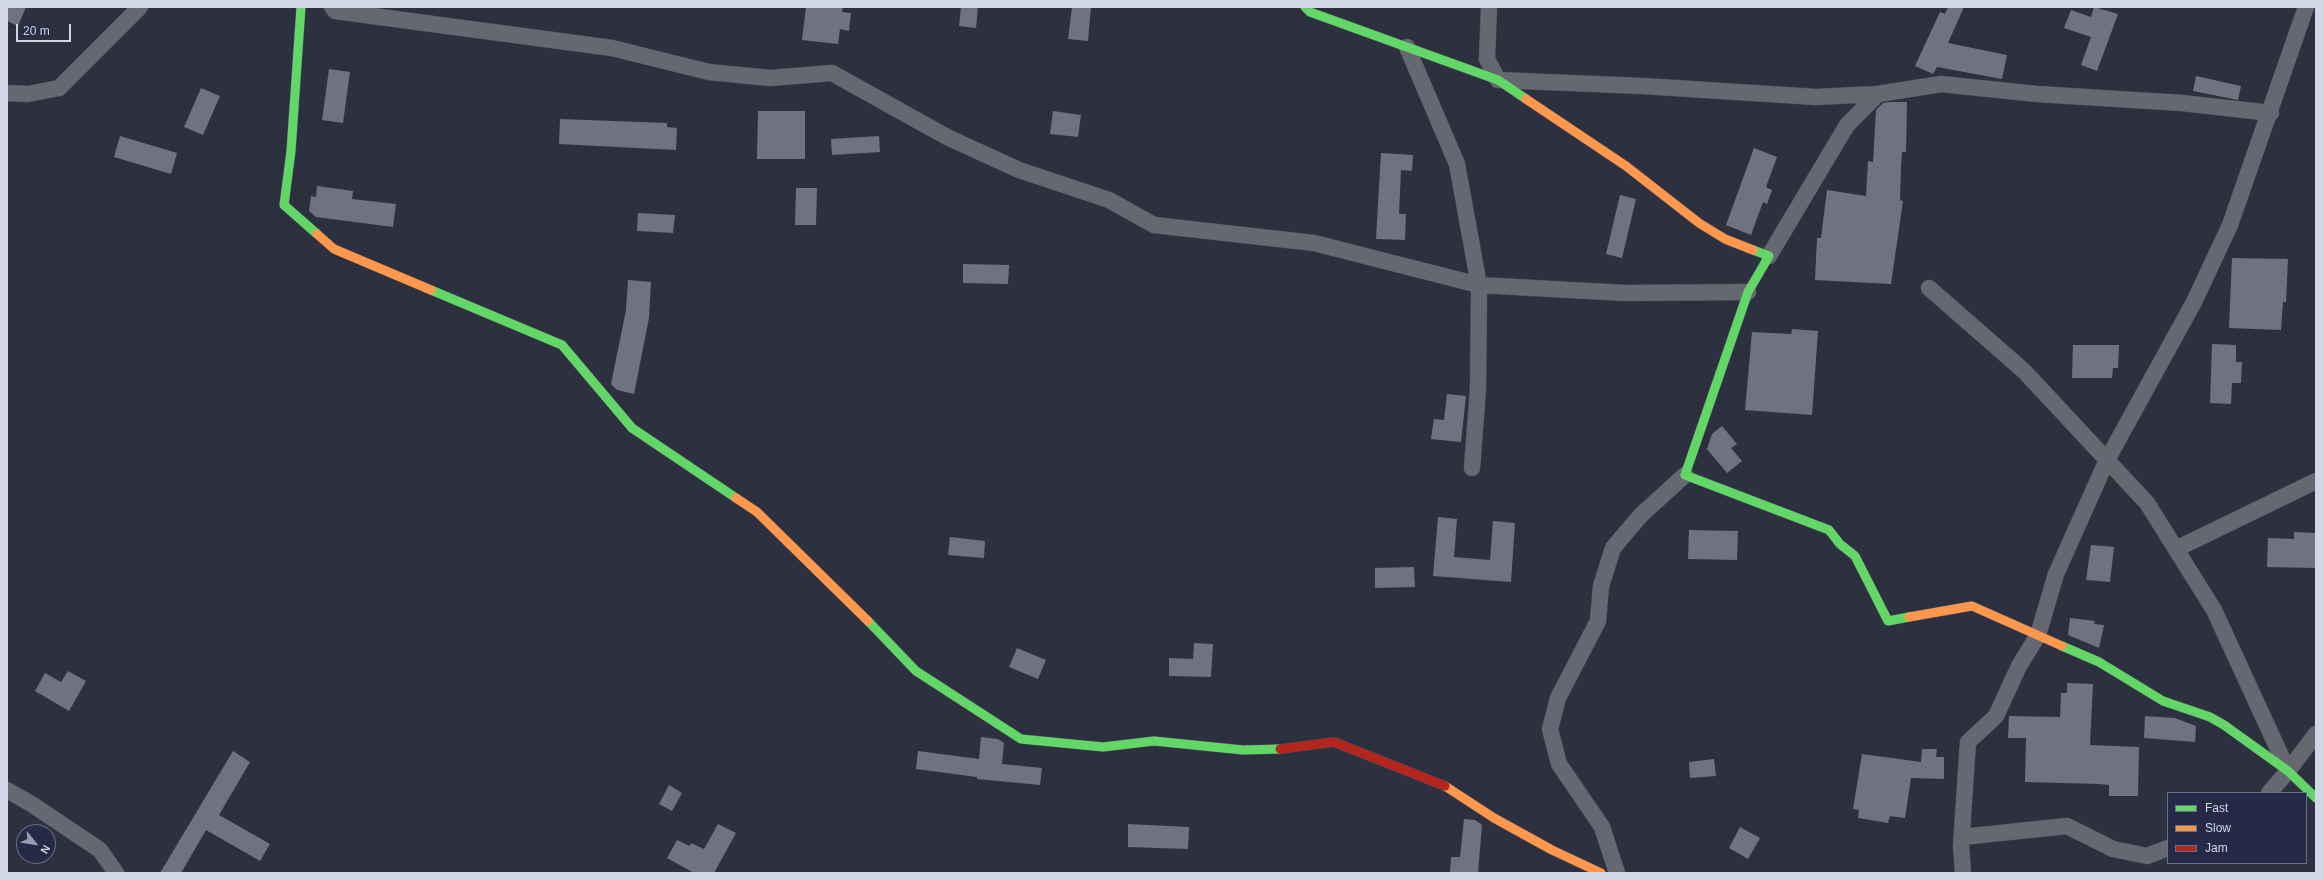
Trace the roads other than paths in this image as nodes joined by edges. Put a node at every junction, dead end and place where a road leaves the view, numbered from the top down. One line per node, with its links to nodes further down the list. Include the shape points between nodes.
1 (140, 7): 9 (street, via 59,88 28,94)
2 (301, 7): 30 (street, via 291,151 284,205 334,249 562,345 632,428 757,512 826,578 916,671 1021,739 1103,747 1154,741 1243,750 1279,749 1334,742 1449,787 1494,818)
3 (332, 7): 13 (street, via 335,11 612,48 709,72 770,78 832,73 947,138 1019,170 1109,200 1154,225 1314,243)
4 (1305, 7): 7 (street, via 1310,12)
5 (1489, 7): 8 (street, via 1487,59)
6 (2306, 7): 11 (street)
7 (1407, 47): 8 (street); 13 (street, via 1457,164)
8 (1498, 80): 10 (street, via 1816,97); 12 (street, via 1626,166 1699,223 1725,239)
9 (7, 93)
10 (1878, 94): 11 (street, via 1941,84 2044,95 2182,103); 12 (street, via 1847,125)
11 (2270, 113): 16 (street, via 2224,239 2194,302)
12 (1769, 256): 15 (street)
13 (1479, 285): 15 (street, via 1625,293); 17 (street, via 1478,389)
14 (1929, 288): 16 (street, via 2024,371)
15 (1748, 292): 18 (street)
16 (2107, 460): 20 (street, via 2147,503); 21 (street, via 2056,574)
17 (1472, 468)
18 (1685, 475): 21 (street, via 1829,530 1855,556 1888,621 1972,606); 31 (street, via 1641,514 1613,548 1601,586 1598,621 1558,698 1550,729 1559,764 1602,827)
19 (2316, 481): 20 (street)
20 (2176, 548): 23 (street, via 2214,610)
21 (2038, 635): 23 (street, via 2099,662 2163,701 2210,717); 27 (street, via 2019,666 1996,716 1968,742)
22 (2316, 734): 23 (street)
23 (2288, 771): 25 (street); 26 (street)
24 (7, 790): 29 (street, via 100,850)
25 (2270, 792)
26 (2316, 798)
27 (1962, 837): 28 (street, via 2067,826 2113,849 2147,856); 32 (street)
28 (2167, 848)
29 (116, 873)
30 (1601, 873)
31 (1617, 873)
32 (1963, 873)

